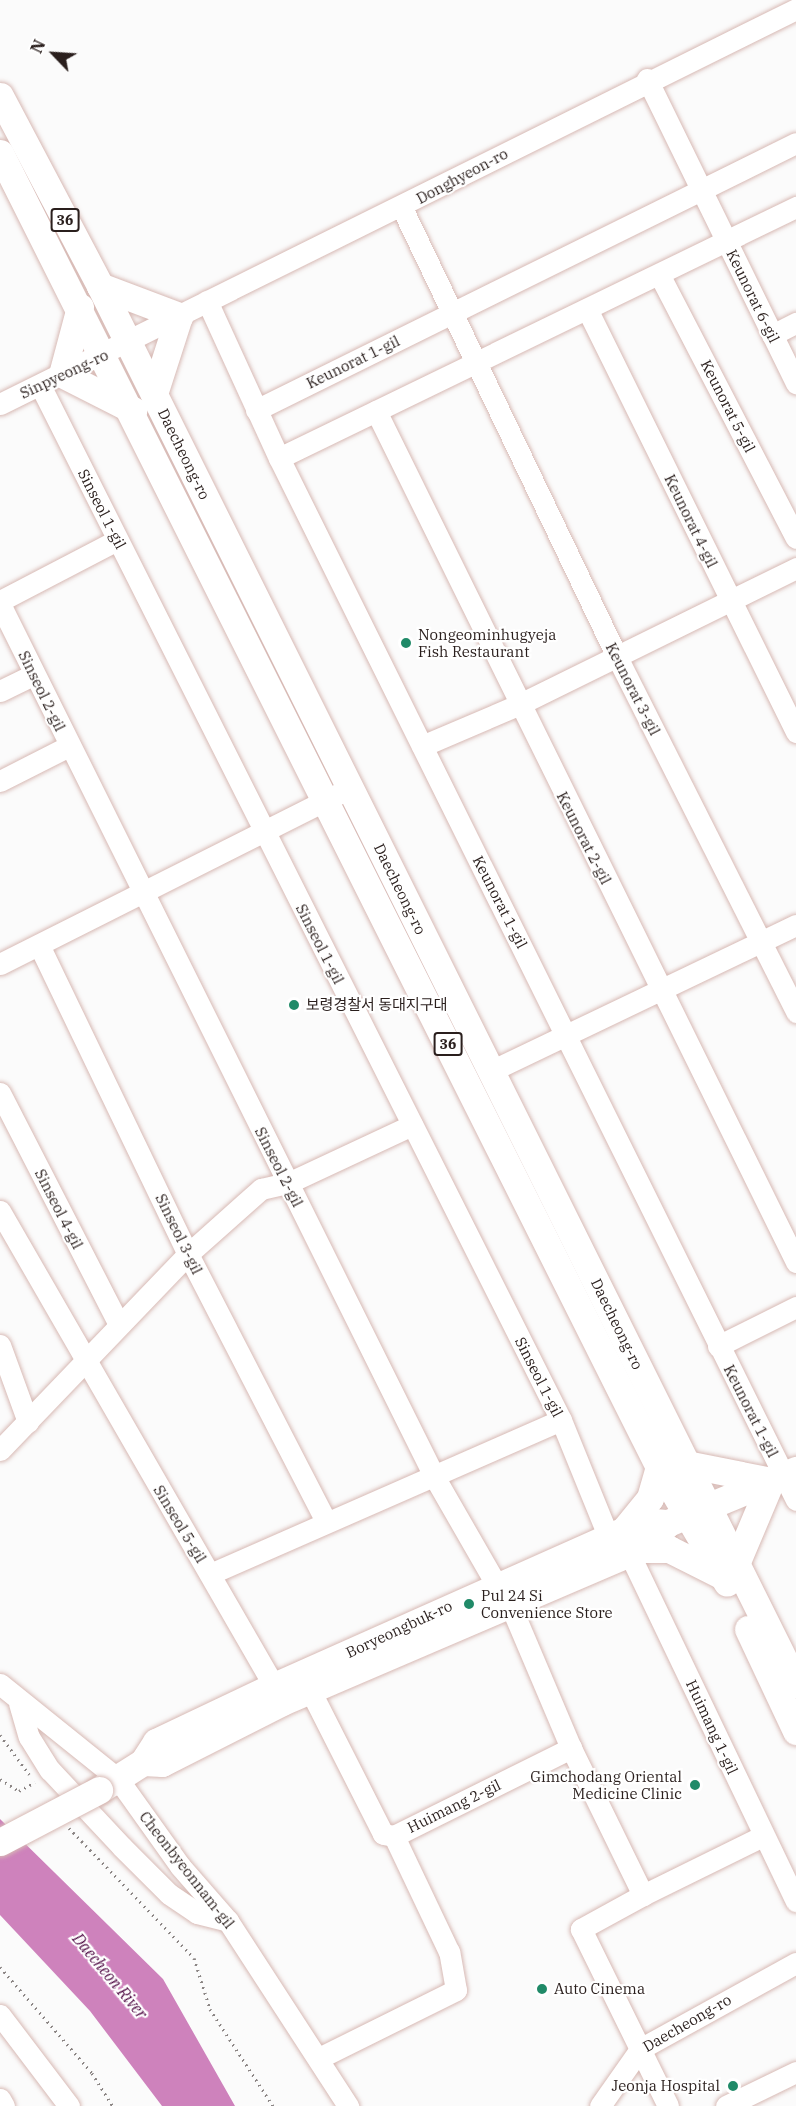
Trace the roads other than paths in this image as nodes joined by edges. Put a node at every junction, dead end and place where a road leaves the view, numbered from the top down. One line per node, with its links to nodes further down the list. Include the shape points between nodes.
1 (796, 9): 2 (street, Donghyeon-ro)
2 (647, 79): 6 (street, Keunorat 6-gil); 8 (street, Donghyeon-ro)
3 (0, 96): 11 (main road, Daecheong-ro / 36)
4 (796, 143): 6 (street)
5 (0, 153): 13 (main road, Daecheong-ro / 36)
6 (701, 190): 9 (street, Keunorat 6-gil); 15 (street)
7 (796, 207): 9 (street, Keunorat 6-gil)
8 (402, 208): 12 (street, Donghyeon-ro); 15 (street, Keunorat 3-gil)
9 (726, 241): 10 (street); 18 (street, Keunorat 6-gil)
10 (659, 274): 14 (street); 29 (street, Keunorat 5-gil)
11 (100, 286): 16 (main road); 19 (main road, Daecheong-ro / 36)
12 (207, 301): 16 (street, Donghyeon-ro); 26 (street, Keunorat 1-gil)
13 (80, 307): 19 (main road, Daecheong-ro / 36); 21 (main road)
14 (587, 309): 20 (street); 32 (street, Keunorat 4-gil)
15 (450, 314): 20 (street, Keunorat 3-gil); 26 (street, Keunorat 1-gil)
16 (179, 316): 19 (street, Donghyeon-ro); 23 (main road)
17 (796, 323): 18 (street)
18 (772, 335): 22 (street, Keunorat 6-gil)
19 (117, 349): 21 (street, Sinpyeong-ro); 23 (main road, Daecheong-ro / 36); 25 (main road, Daecheong-ro / 36)
20 (474, 364): 27 (street); 34 (street, Keunorat 3-gil)
21 (51, 380): 24 (street, Sinpyeong-ro); 25 (main road); 30 (street, Sinseol 1-gil)
22 (796, 383)
23 (154, 394): 42 (main road, Daecheong-ro / 36)
24 (0, 404)
25 (133, 410): 42 (main road, Daecheong-ro / 36)
26 (256, 410): 28 (street, Keunorat 1-gil)
27 (376, 411): 28 (street); 37 (street, Keunorat 2-gil)
28 (279, 458): 40 (street, Keunorat 1-gil)
29 (796, 538)
30 (117, 540): 33 (street); 43 (street, Sinseol 1-gil)
31 (795, 570): 32 (street)
32 (730, 601): 34 (street); 38 (street, Keunorat 4-gil)
33 (0, 602): 35 (street, Sinseol 2-gil)
34 (617, 657): 37 (street); 46 (street, Keunorat 3-gil)
35 (33, 675): 36 (street); 39 (street, Sinseol 2-gil)
36 (0, 691)
37 (518, 705): 40 (street); 49 (street, Keunorat 2-gil)
38 (796, 732)
39 (69, 746): 41 (street, Sinseol 2-gil); 44 (street, Sinseol 2-gil)
40 (422, 746): 51 (street, Keunorat 1-gil)
41 (0, 781)
42 (338, 794): 43 (street); 52 (main road, Daecheong-ro / 36); 68 (main road, Daecheong-ro / 36)
43 (263, 833): 44 (street); 54 (street, Sinseol 1-gil)
44 (141, 889): 47 (street); 55 (street, Sinseol 2-gil)
45 (796, 925): 46 (street)
46 (761, 942): 49 (street); 50 (street, Keunorat 3-gil)
47 (39, 945): 48 (street); 57 (street, Sinseol 3-gil)
48 (0, 964)
49 (661, 990): 51 (street); 58 (street, Keunorat 2-gil)
50 (796, 1012)
51 (567, 1034): 52 (street); 62 (street, Keunorat 1-gil)
52 (490, 1071): 67 (main road, Daecheong-ro / 36)
53 (0, 1093): 60 (street, Sinseol 4-gil)
54 (412, 1125): 55 (street); 64 (street, Sinseol 1-gil)
55 (288, 1183): 57 (street, via 261,1189); 70 (street, Sinseol 2-gil)
56 (0, 1211): 63 (street, Sinseol 5-gil)
57 (188, 1254): 60 (street); 73 (street, Sinseol 3-gil)
58 (796, 1262)
59 (796, 1307): 62 (street, Keunorat 1-gil)
60 (119, 1325): 63 (street)
61 (0, 1346): 65 (street)
62 (718, 1346): 69 (street, Keunorat 1-gil)
63 (86, 1362): 65 (street); 76 (street, Sinseol 5-gil)
64 (561, 1420): 70 (street); 74 (street, Sinseol 1-gil)
65 (28, 1422): 66 (street)
66 (0, 1450)
67 (687, 1464): 69 (main road); 72 (main road, Daecheong-ro / 36)
68 (659, 1467): 72 (main road, Daecheong-ro / 36); 74 (main road, via 650,1498)
69 (784, 1475): 71 (street, Keunorat 1-gil); 72 (main road, Boryeongbuk-ro); 75 (main road)
70 (435, 1478): 73 (street); 77 (street, Sinseol 2-gil)
71 (796, 1500)
72 (689, 1514): 74 (main road, Boryeongbuk-ro); 75 (main road, Daecheong-ro / 36)
73 (326, 1521): 76 (street)
74 (625, 1542): 75 (main road, via 669,1549); 77 (main road, Boryeongbuk-ro); 88 (street, Huimang 1-gil)
75 (730, 1570): 79 (main road, Daecheong-ro / 36); 83 (main road, Daecheong-ro / 36)
76 (210, 1574): 80 (street, Sinseol 5-gil)
77 (503, 1593): 80 (main road, Boryeongbuk-ro); 81 (main road, Boryeongbuk-ro); 84 (street)
78 (0, 1684): 82 (street, Cheonbyeonnam-gil)
79 (796, 1684)
80 (274, 1686): 85 (main road, Boryeongbuk-ro, via 156,1742)
81 (310, 1690): 85 (main road, Boryeongbuk-ro, via 162,1764); 87 (street, Huimang 2-gil, via 383,1834)
82 (19, 1703): 86 (street, Cheonbyeonnam-gil); 92 (street, via 29,1737 50,1770 122,1847 168,1894 197,1913)
83 (796, 1731)
84 (571, 1748): 87 (street, Huimang 2-gil); 90 (street)
85 (143, 1762): 86 (main road, Boryeongbuk-ro)
86 (109, 1784): 89 (main road, Boryeongbuk-ro, bridge); 92 (street, Cheonbyeonnam-gil)
87 (394, 1836): 96 (street, via 449,1952 456,1990)
88 (763, 1836): 90 (street); 91 (street, Huimang 1-gil)
89 (0, 1842)
90 (643, 1895): 95 (street, via 581,1929)
91 (796, 1901)
92 (228, 1921): 96 (street, Cheonbyeonnam-gil)
93 (796, 1963): 95 (street, Daecheong-ro)
94 (0, 2015): 100 (street)
95 (640, 2049): 102 (street, Daecheong-ro); 103 (street)
96 (319, 2058): 101 (street, Cheonbyeonnam-gil)
97 (796, 2072): 104 (street)
98 (0, 2099): 99 (street)
99 (4, 2106)
100 (69, 2106)
101 (348, 2106)
102 (600, 2106)
103 (668, 2106)
104 (726, 2106)

